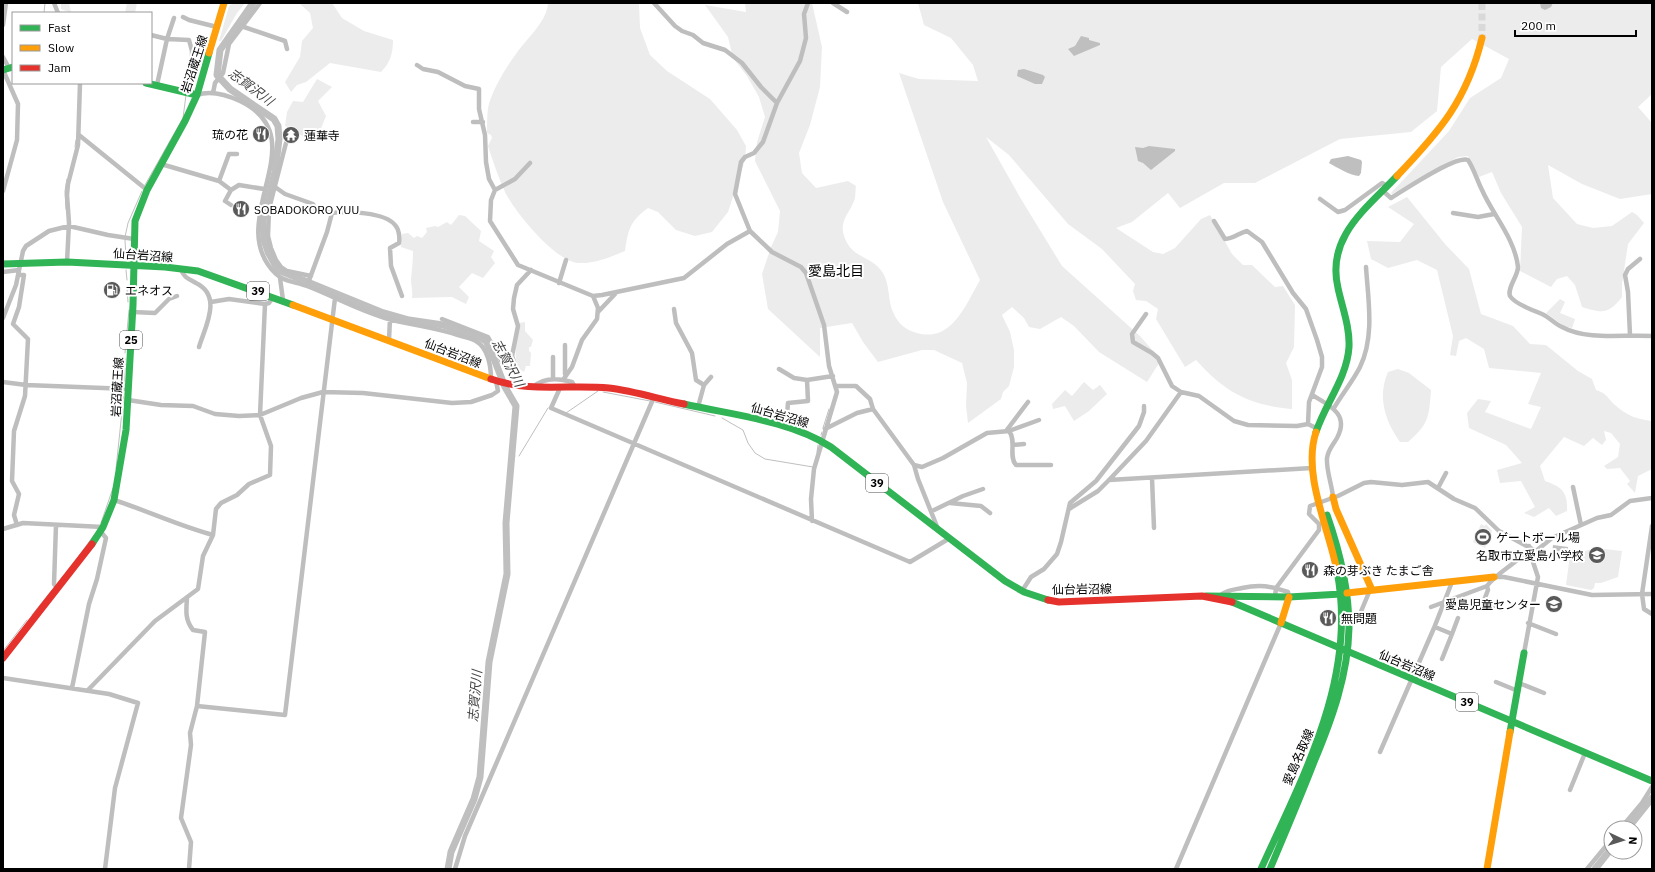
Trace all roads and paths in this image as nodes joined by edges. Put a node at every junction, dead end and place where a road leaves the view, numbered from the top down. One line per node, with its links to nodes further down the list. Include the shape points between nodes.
1 (6, 3): 10 (street)
2 (224, 3): 12 (main road, 岩沼蔵王線 / 25)
3 (260, 3): 11 (street)
4 (654, 3): 26 (street, via 682,31 703,43 725,50 742,63 760,87)
5 (808, 3): 26 (street, via 804,14 806,38 800,60)
6 (833, 3): 7 (street)
7 (847, 12)
8 (183, 17): 12 (street)
9 (174, 18): 15 (street)
10 (3, 25)
11 (241, 26): 16 (street, via 285,41); 24 (street, via 227,47 223,72 217,80)
12 (217, 27): 25 (main road, 岩沼蔵王線 / 25)
13 (152, 35): 15 (street)
14 (1482, 38): 36 (main road, via 1476,66 1457,106 1434,136)
15 (167, 39): 19 (street, via 189,40); 23 (street)
16 (287, 49)
17 (3, 57): 20 (street)
18 (417, 65): 28 (street, via 465,86 478,88)
19 (192, 66)
20 (7, 69): 38 (street, via 18,104 17,140)
21 (80, 84): 29 (street)
22 (152, 84): 23 (main road)
23 (157, 85): 25 (main road)
24 (214, 93): 25 (street); 37 (street, via 243,103 262,117 270,129 274,148)
25 (197, 94): 33 (main road, 岩沼蔵王線 / 25)
26 (777, 103): 49 (street, via 763,142 754,153 745,156 739,170 735,194)
27 (473, 122): 28 (street)
28 (483, 122): 41 (street, via 489,179)
29 (79, 135): 39 (street); 48 (street, via 68,184)
30 (286, 143): 35 (street)
31 (237, 154): 34 (street, via 228,154)
32 (530, 163): 41 (street, via 515,179)
33 (161, 164): 34 (street); 39 (main road, 岩沼蔵王線 / 25)
34 (219, 181): 40 (street)
35 (275, 187): 44 (street, via 285,194 313,204 316,210); 61 (street, via 268,209 268,236 271,248 281,267)
36 (1385, 188): 42 (street, via 1382,183 1345,210 1338,212); 46 (street, via 1391,198 1464,158 1471,164); 112 (main road, via 1351,226 1338,249 1335,273 1348,330 1349,349 1345,366)
37 (264, 189): 40 (street, via 239,185); 62 (street, via 259,219 260,244 269,265)
38 (3, 190)
39 (147, 190): 50 (main road, 岩沼蔵王線 / 25, via 137,214)
40 (231, 190): 43 (street, via 225,201)
41 (495, 190): 59 (street, via 491,200 490,220 518,264)
42 (1320, 199)
43 (231, 205)
44 (332, 213): 61 (street); 67 (street, via 365,213 395,224 399,240 398,245 390,248 391,266)
45 (1453, 213): 46 (street, via 1478,217)
46 (1494, 214): 82 (street, via 1506,233 1518,266 1510,292 1512,298 1572,331 1600,336)
47 (1214, 221): 108 (street, via 1225,239 1247,231 1262,242 1293,293 1306,309 1322,357 1321,373)
48 (69, 226): 50 (street); 53 (street); 57 (street, via 49,231 26,246)
49 (750, 231): 65 (street, via 727,244 684,278); 91 (street, via 772,252 801,267 806,273 824,325 826,348)
50 (134, 239): 55 (main road, 岩沼蔵王線 / 25)
51 (1640, 259): 82 (street, via 1628,268 1625,275)
52 (566, 260): 63 (street)
53 (67, 262): 55 (main road, 仙台岩沼線 / 39); 57 (main road, 仙台岩沼線 / 39)
54 (3, 264): 57 (main road, 仙台岩沼線 / 39)
55 (134, 265): 58 (main road, 仙台岩沼線 / 39); 75 (main road, 岩沼蔵王線 / 25)
56 (1366, 267): 115 (street, via 1370,327 1366,349 1360,366)
57 (19, 269): 60 (street); 78 (street, via 13,296); 98 (street, via 24,275 19,307 13,324 28,339)
58 (181, 269): 69 (main road, 仙台岩沼線 / 39, via 212,275); 72 (street, via 184,276 203,287)
59 (531, 270): 63 (street); 89 (street, via 517,285 514,298 513,309 518,326 512,356)
60 (3, 272)
61 (311, 277): 64 (street)
62 (280, 278): 64 (street); 71 (street)
63 (559, 283): 68 (street)
64 (307, 285): 70 (street)
65 (617, 292): 68 (street); 76 (street)
66 (177, 296): 75 (street, via 155,313)
67 (402, 296)
68 (593, 296): 76 (street)
69 (273, 297): 71 (main road, 仙台岩沼線 / 39); 73 (street, via 269,303)
70 (335, 298): 79 (street); 80 (street)
71 (282, 300): 79 (main road, 仙台岩沼線 / 39)
72 (211, 302): 73 (street, via 229,300); 86 (street)
73 (263, 303): 117 (street)
74 (674, 309): 99 (street, via 676,323 692,353 696,380)
75 (133, 312): 105 (main road, 岩沼蔵王線 / 25)
76 (598, 312): 90 (street, via 597,319 582,340 572,367)
77 (1146, 314): 107 (street, via 1132,334 1133,342 1158,358 1172,386)
78 (3, 318)
79 (332, 318): 84 (main road, 仙台岩沼線 / 39); 106 (street)
80 (390, 319): 84 (street); 94 (street, via 436,328 476,342 490,362)
81 (442, 319): 89 (street, via 488,337 503,364)
82 (1630, 335): 83 (street)
83 (1652, 336)
84 (388, 340): 94 (main road, 仙台岩沼線 / 39)
85 (565, 345): 90 (street)
86 (199, 347)
87 (553, 357): 93 (street)
88 (779, 369): 96 (street, via 794,378)
89 (518, 374): 100 (street)
90 (565, 374): 95 (street)
91 (833, 376): 96 (street); 102 (street)
92 (711, 377): 99 (street)
93 (553, 378): 95 (street); 103 (street)
94 (495, 380): 100 (main road, 仙台岩沼線 / 39); 106 (street, via 498,391 471,402 452,403)
95 (562, 380): 101 (street, via 572,382)
96 (807, 380): 120 (street, via 808,401 788,404)
97 (3, 382): 98 (street)
98 (26, 385): 105 (street); 146 (street, via 26,396 14,431 12,481 19,494 14,515)
99 (704, 385): 114 (street)
100 (521, 386): 103 (main road, 仙台岩沼線 / 39)
101 (576, 386): 104 (main road, 仙台岩沼線 / 39); 109 (main road, 仙台岩沼線 / 39, via 609,388)
102 (836, 386): 116 (street, via 858,387 870,399); 121 (street, via 837,397)
103 (533, 387): 104 (main road, 仙台岩沼線 / 39)
104 (560, 388): 125 (street, via 551,408)
105 (129, 389): 110 (main road, 岩沼蔵王線 / 25)
106 (323, 392): 117 (street); 198 (street, via 285,715)
107 (1181, 392): 119 (street, via 1199,396 1234,421 1248,425); 133 (street, via 1146,441)
108 (1312, 395): 112 (street); 119 (street, via 1309,402)
109 (654, 396): 114 (main road, 仙台岩沼線 / 39); 125 (street)
110 (128, 400): 117 (street, via 193,406 228,416); 139 (main road, 岩沼蔵王線 / 25, via 122,459)
111 (1028, 402): 123 (street)
112 (1327, 404): 115 (street); 122 (main road)
113 (1144, 406): 142 (street, via 1139,426 1096,481 1070,503)
114 (698, 407): 120 (main road, 仙台岩沼線 / 39)
115 (1334, 408): 137 (street, via 1340,417 1340,423 1338,437 1327,458)
116 (873, 409): 121 (street, via 857,413); 128 (street)
117 (260, 415): 154 (street, via 271,446 270,475 249,484 237,495 218,505)
118 (1039, 420): 123 (street)
119 (1308, 424): 122 (street)
120 (786, 427): 124 (main road, 仙台岩沼線 / 39)
121 (825, 428): 124 (street)
122 (1316, 428): 130 (main road)
123 (1008, 431): 127 (street); 128 (street, via 987,433 943,458 922,467)
124 (822, 441): 145 (street, via 812,486); 150 (main road, 仙台岩沼線 / 39)
125 (633, 444): 145 (street); 209 (street, via 486,788)
126 (1024, 444): 127 (street)
127 (1013, 445): 129 (street, via 1012,460 1016,465)
128 (914, 465): 143 (street)
129 (1051, 465)
130 (1312, 468): 132 (street); 140 (main road)
131 (1446, 473): 135 (street)
132 (1152, 478): 133 (street); 151 (street)
133 (1109, 480): 142 (street, via 1098,491)
134 (1573, 487): 148 (street)
135 (1438, 488): 137 (street, via 1427,481 1402,485 1371,482); 156 (street, via 1454,499 1475,508 1499,531)
136 (983, 489): 141 (street)
137 (1333, 497): 140 (street); 164 (main road)
138 (1652, 498): 148 (street, via 1630,501 1611,515)
139 (114, 500): 153 (main road, 岩沼蔵王線 / 25); 154 (street, via 148,511 181,526)
140 (1319, 501): 162 (street, via 1313,503 1309,510 1311,517 1319,524 1319,530); 166 (main road, via 1325,508 1337,541)
141 (950, 503): 143 (street); 144 (street, via 981,506)
142 (1069, 509): 165 (street, via 1057,554 1044,569 1031,577)
143 (932, 511): 150 (street)
144 (990, 513)
145 (812, 521): 155 (street, via 910,562)
146 (17, 525): 147 (street); 152 (street)
147 (56, 525): 153 (street); 163 (street, via 54,584)
148 (1581, 525): 157 (street, via 1552,538)
149 (1652, 526): 167 (street)
150 (938, 528): 155 (main road, 仙台岩沼線 / 39)
151 (1154, 528)
152 (3, 529)
153 (102, 530): 163 (main road, 岩沼蔵王線 / 25); 194 (street, via 106,538)
154 (213, 535): 172 (street, via 203,556 198,589)
155 (950, 538): 165 (main road, 仙台岩沼線 / 39, via 1005,581)
156 (1529, 546): 157 (street); 158 (street, via 1524,554)
157 (1536, 551): 160 (street, via 1534,562 1538,576)
158 (1494, 577): 159 (main road); 160 (street); 161 (street)
159 (1452, 582): 164 (main road); 174 (street)
160 (1537, 585): 167 (street, via 1592,595); 182 (street)
161 (1487, 586): 173 (street); 174 (street)
162 (1276, 588): 169 (street, via 1256,584 1228,590); 170 (street); 171 (street, via 1288,592)
163 (58, 589): 188 (main road, 岩沼蔵王線 / 25)
164 (1371, 590): 166 (main road); 180 (street)
165 (1022, 591): 169 (main road, 仙台岩沼線 / 39, via 1059,602)
166 (1344, 593): 171 (main road); 186 (main road)
167 (1642, 594): 168 (street); 178 (street, via 1644,609)
168 (1652, 594)
169 (1219, 596): 170 (main road); 181 (main road, 仙台岩沼線 / 39)
170 (1275, 597): 171 (main road)
171 (1289, 597): 181 (main road)
172 (187, 598): 195 (street, via 155,621); 198 (street, via 186,616 190,626 193,630 205,632)
173 (1484, 601): 176 (street); 177 (street)
174 (1444, 602): 175 (street); 183 (street)
175 (1431, 607)
176 (1481, 608)
177 (1502, 609)
178 (1652, 614)
179 (1458, 618): 184 (street)
180 (1357, 621)
181 (1281, 623): 186 (main road, 仙台岩沼線 / 39); 210 (street)
182 (1528, 623): 185 (street); 187 (street)
183 (1435, 626): 184 (street); 191 (street)
184 (1452, 634): 189 (street)
185 (1556, 634)
186 (1344, 650): 191 (main road, 仙台岩沼線 / 39); 211 (main road, 愛島名取線, via 1324,723); 212 (main road, 愛島名取線, via 1341,689 1331,719)
187 (1524, 653): 193 (main road)
188 (3, 658)
189 (1442, 659)
190 (3, 678): 194 (street)
191 (1412, 679): 199 (main road, 仙台岩沼線 / 39); 200 (street)
192 (1496, 682): 196 (street)
193 (1519, 682): 196 (main road); 197 (street)
194 (72, 688): 195 (street)
195 (88, 690): 207 (street, via 120,696 138,703 115,788)
196 (1518, 690): 199 (main road)
197 (1544, 693)
198 (197, 706): 208 (street, via 190,733 191,745 181,818 191,842)
199 (1513, 722): 201 (main road, 仙台岩沼線 / 39); 213 (main road)
200 (1380, 752)
201 (1585, 753): 202 (main road, 仙台岩沼線 / 39); 204 (street)
202 (1652, 781)
203 (1652, 787): 205 (street)
204 (1570, 790)
205 (1628, 820)
206 (1603, 850): 214 (street)
207 (104, 869)
208 (189, 869)
209 (455, 869)
210 (1176, 869)
211 (1261, 869)
212 (1270, 869)
213 (1487, 869)
214 (1587, 869)

